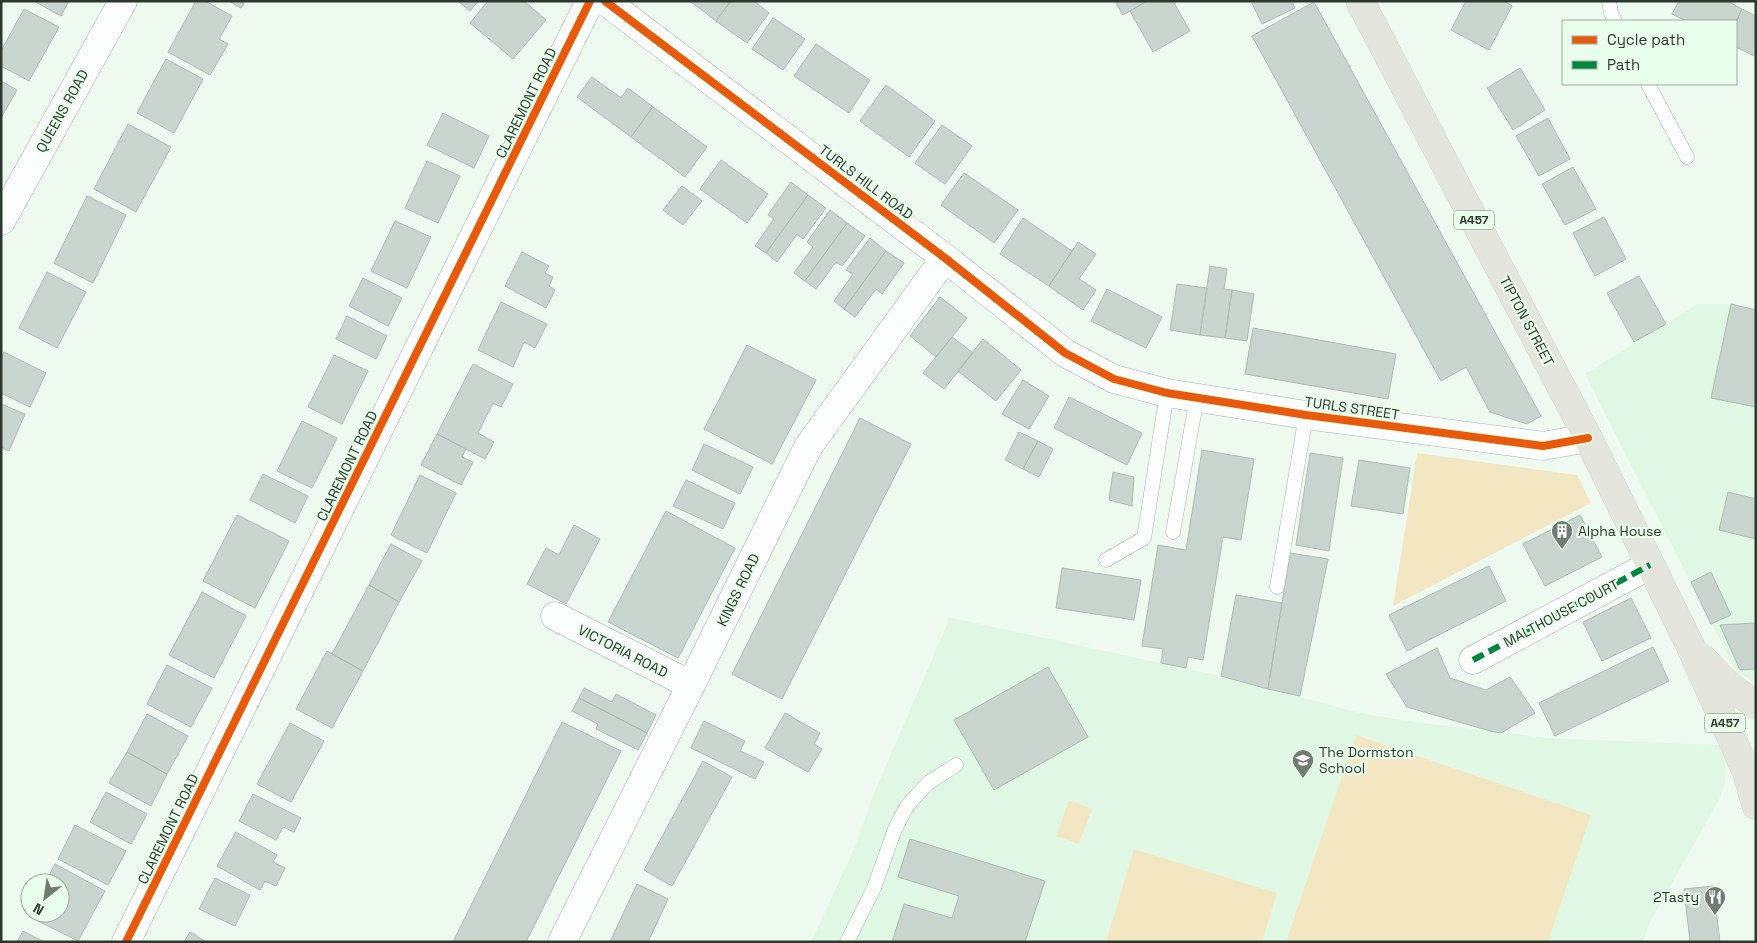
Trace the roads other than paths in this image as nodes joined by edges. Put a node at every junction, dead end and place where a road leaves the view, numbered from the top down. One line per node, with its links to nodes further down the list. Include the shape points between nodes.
1 (123, 1): 9 (street, QUEENS ROAD)
2 (590, 1): 27 (street, CLAREMONT ROAD)
3 (605, 1): 10 (street, TURLS HILL ROAD)
4 (1360, 1): 15 (main road, TIPTON STREET / A457)
5 (1609, 1): 6 (lane)
6 (1614, 20)
7 (1649, 85): 8 (lane)
8 (1687, 157)
9 (1, 221)
10 (946, 258): 11 (street, TURLS HILL ROAD, via 1065,353); 23 (street, KINGS ROAD, via 808,447)
11 (1114, 380): 12 (street, TURLS STREET)
12 (1167, 393): 13 (street, TURLS STREET); 17 (lane, via 1144,538)
13 (1197, 398): 14 (street, TURLS STREET); 16 (lane)
14 (1306, 415): 15 (street, TURLS STREET, via 1543,446); 19 (lane)
15 (1588, 438): 18 (main road, TIPTON STREET / A457)
16 (1173, 532)
17 (1106, 560)
18 (1650, 565): 21 (main road, TIPTON STREET / A457); 22 (street, MALTHOUSE COURT)
19 (1277, 586)
20 (555, 616): 23 (street, VICTORIA ROAD)
21 (1689, 643): 24 (main road, TIPTON STREET / A457, via 1729,686); 26 (main road, TIPTON STREET / A457, via 1748,773)
22 (1473, 660)
23 (691, 685): 28 (street, KINGS ROAD)
24 (1756, 706)
25 (956, 765): 29 (lane, via 928,783 907,806 895,829 874,888)
26 (1756, 805)
27 (126, 942)
28 (562, 942)
29 (847, 942)

